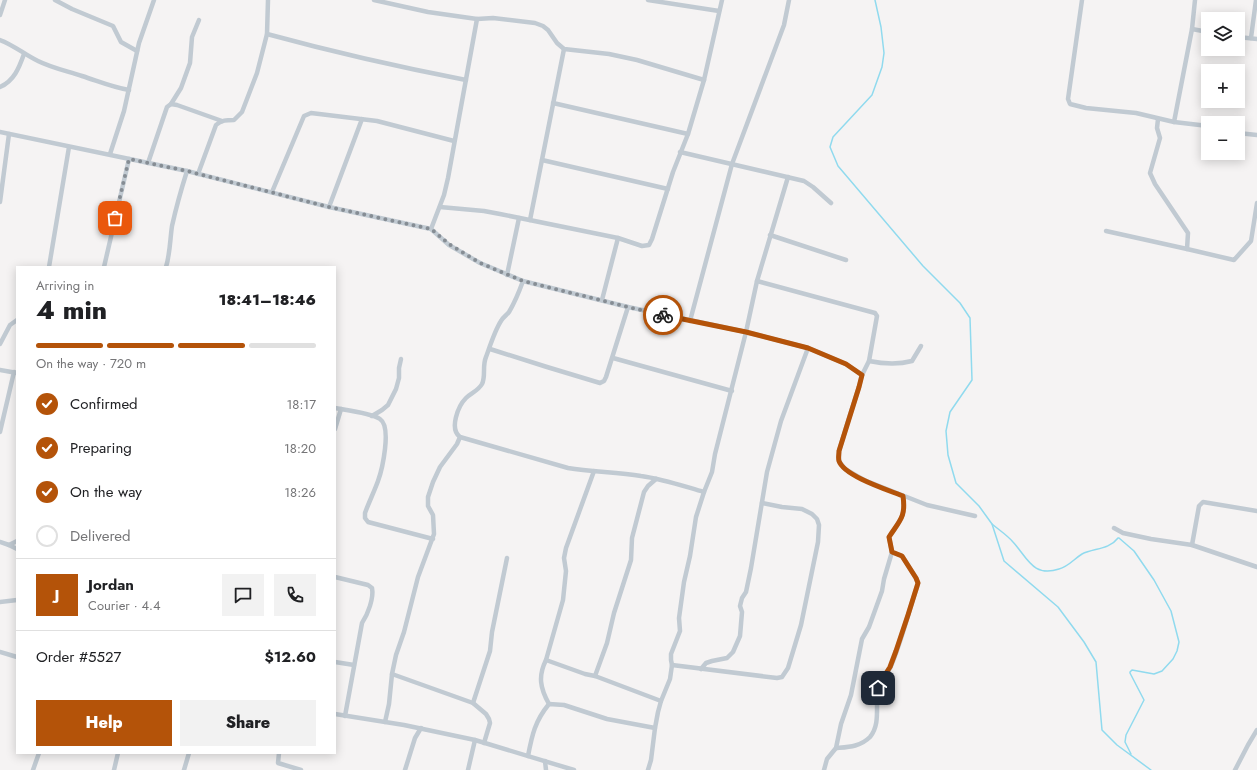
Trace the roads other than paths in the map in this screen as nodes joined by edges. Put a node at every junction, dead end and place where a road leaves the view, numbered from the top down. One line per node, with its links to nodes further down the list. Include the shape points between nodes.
1 (5, 0): 13 (street)
2 (55, 0): 24 (street, via 113,26 121,42)
3 (154, 0): 24 (street)
4 (268, 0): 18 (street)
5 (374, 0): 14 (street, via 428,12)
6 (648, 0): 12 (street)
7 (722, 0): 12 (street)
8 (789, 0): 49 (street, via 784,25)
9 (1082, 0): 32 (street, via 1068,99 1070,104)
10 (1196, 0): 16 (street)
11 (1256, 0): 20 (street)
12 (719, 11): 27 (street)
13 (0, 15)
14 (477, 19): 23 (street, via 492,18 535,23 548,30); 26 (street)
15 (200, 20): 31 (street, via 192,37 190,64 181,88)
16 (1192, 29): 17 (street); 35 (street)
17 (1201, 31)
18 (267, 34): 26 (street, via 387,64); 34 (street, via 257,73 242,112 234,120)
19 (1245, 38): 20 (street)
20 (1251, 38): 21 (street)
21 (1257, 39)
22 (0, 40): 25 (street)
23 (564, 49): 27 (street, via 637,60); 30 (street)
24 (137, 51): 29 (street)
25 (24, 54): 28 (street, via 13,78); 29 (street, via 38,62 99,83)
26 (466, 80): 42 (street)
27 (704, 80): 39 (street)
28 (0, 87)
29 (129, 90): 45 (street)
30 (553, 103): 39 (street); 47 (street)
31 (171, 104): 34 (street); 48 (street, via 167,107)
32 (1158, 118): 35 (street); 67 (street, via 1160,138 1150,173 1188,233)
33 (362, 119): 42 (street); 54 (street, via 317,113 304,116); 59 (street)
34 (222, 121): 51 (street, via 216,125)
35 (1174, 122): 36 (street)
36 (1201, 125)
37 (0, 132): 38 (street)
38 (9, 134): 43 (street); 55 (street)
39 (688, 134): 44 (street)
40 (1245, 134): 41 (street)
41 (1257, 135)
42 (454, 141): 60 (street)
43 (69, 147): 45 (street); 69 (street)
44 (680, 152): 49 (street); 53 (street)
45 (110, 154): 46 (street)
46 (129, 159): 48 (street); 70 (street)
47 (542, 160): 53 (street); 62 (street)
48 (148, 163): 50 (street)
49 (732, 164): 52 (street); 78 (street)
50 (187, 171): 51 (street); 71 (street, via 176,206)
51 (198, 174): 54 (street)
52 (788, 177): 57 (street, via 804,181); 65 (street)
53 (668, 189): 66 (street, via 649,245 642,246)
54 (272, 192): 59 (street)
55 (0, 194): 56 (street)
56 (0, 202)
57 (831, 203)
58 (1257, 203): 67 (street, via 1251,241 1234,260)
59 (329, 207): 63 (street)
60 (440, 207): 61 (street, via 484,211); 63 (street)
61 (519, 218): 62 (street); 72 (street)
62 (530, 220): 66 (street)
63 (431, 229): 72 (street, via 462,253)
64 (1106, 230): 67 (street)
65 (770, 235): 68 (street); 74 (street)
66 (618, 238): 75 (street)
67 (1187, 249)
68 (846, 260)
69 (49, 266)
70 (104, 266)
71 (166, 266)
72 (507, 275): 73 (street)
73 (523, 281): 75 (street); 83 (street, via 515,301 501,320)
74 (757, 281): 79 (street); 86 (street, via 875,313 877,323)
75 (602, 300): 76 (street)
76 (628, 307): 78 (street); 84 (street)
77 (16, 321): 80 (street, via 10,325)
78 (690, 321): 79 (street)
79 (746, 332): 82 (street); 90 (street)
80 (0, 344)
81 (921, 346): 86 (street, via 912,361 903,364)
82 (808, 348): 89 (street, via 846,364); 101 (street, via 781,421 767,472)
83 (490, 349): 84 (street, via 600,383 604,381); 96 (street, via 485,359 482,384 466,398 457,414 454,428)
84 (613, 358): 90 (street)
85 (401, 359): 93 (street, via 396,389 388,405)
86 (869, 361): 89 (street)
87 (0, 370): 88 (street)
88 (15, 373): 95 (street)
89 (862, 375): 100 (street, via 839,451 839,461 845,469 864,480)
90 (732, 391): 99 (street, via 712,472)
91 (336, 408): 92 (street)
92 (341, 409): 93 (street); 94 (street)
93 (372, 416): 105 (street, via 381,420 385,426 386,439 378,480 365,518 368,522)
94 (336, 425)
95 (0, 432)
96 (460, 437): 97 (street, via 568,468); 105 (street, via 440,467 428,497 434,528)
97 (594, 471): 98 (street); 119 (street, via 566,548 563,600)
98 (656, 479): 99 (street); 125 (street, via 644,492 632,538 631,560)
99 (704, 492): 121 (street, via 696,517 684,582 679,618 680,631 671,654)
100 (903, 496): 103 (street, via 927,505); 111 (street, via 903,515 889,537)
101 (762, 503): 123 (street, via 746,592 740,606 740,636 733,652 727,658 706,663); 123 (street, via 802,509 812,514 819,525 818,542 788,668 782,677 778,678)
102 (1257, 511): 108 (street, via 1203,502 1198,506)
103 (974, 516)
104 (1114, 528): 108 (street, via 1123,533 1151,539)
105 (433, 539): 124 (street, via 418,577)
106 (0, 542): 109 (street)
107 (16, 542): 109 (street)
108 (1192, 544): 113 (street)
109 (10, 545): 110 (street)
110 (16, 548)
111 (892, 552): 137 (street, via 882,591 862,639 851,695); 137 (street, via 902,556 916,578 917,588 890,667 878,688 878,714 870,736 855,746)
112 (507, 558): 127 (street, via 490,650)
113 (1257, 567)
114 (336, 577): 122 (street, via 368,585 373,592 362,623)
115 (16, 600): 116 (street)
116 (0, 602)
117 (0, 652): 118 (street)
118 (16, 656)
119 (546, 660): 125 (street); 128 (street, via 542,668 541,685)
120 (336, 662): 122 (street)
121 (672, 665): 123 (street); 126 (street, via 670,679)
122 (354, 666): 130 (street)
123 (701, 669)
124 (392, 674): 127 (street); 131 (street)
125 (596, 676): 126 (street)
126 (661, 701): 133 (street)
127 (473, 703): 136 (street, via 489,719)
128 (549, 704): 133 (street, via 564,705 607,719); 142 (street, via 541,713 532,733)
129 (336, 714): 130 (street)
130 (345, 716): 131 (street)
131 (385, 722): 132 (street)
132 (421, 728): 135 (street); 148 (street, via 415,738)
133 (655, 728): 152 (street)
134 (1257, 730): 154 (street)
135 (475, 740): 136 (street); 149 (street)
136 (484, 743): 142 (street)
137 (836, 748): 153 (street, via 827,759)
138 (39, 754): 144 (street)
139 (118, 754): 145 (street)
140 (189, 754): 146 (street)
141 (279, 754): 147 (street, via 278,763)
142 (528, 756): 143 (street)
143 (545, 761): 150 (street); 151 (street)
144 (33, 770)
145 (114, 770)
146 (184, 770)
147 (301, 770)
148 (405, 770)
149 (468, 770)
150 (546, 770)
151 (574, 770)
152 (648, 770)
153 (824, 770)
154 (1235, 770)

